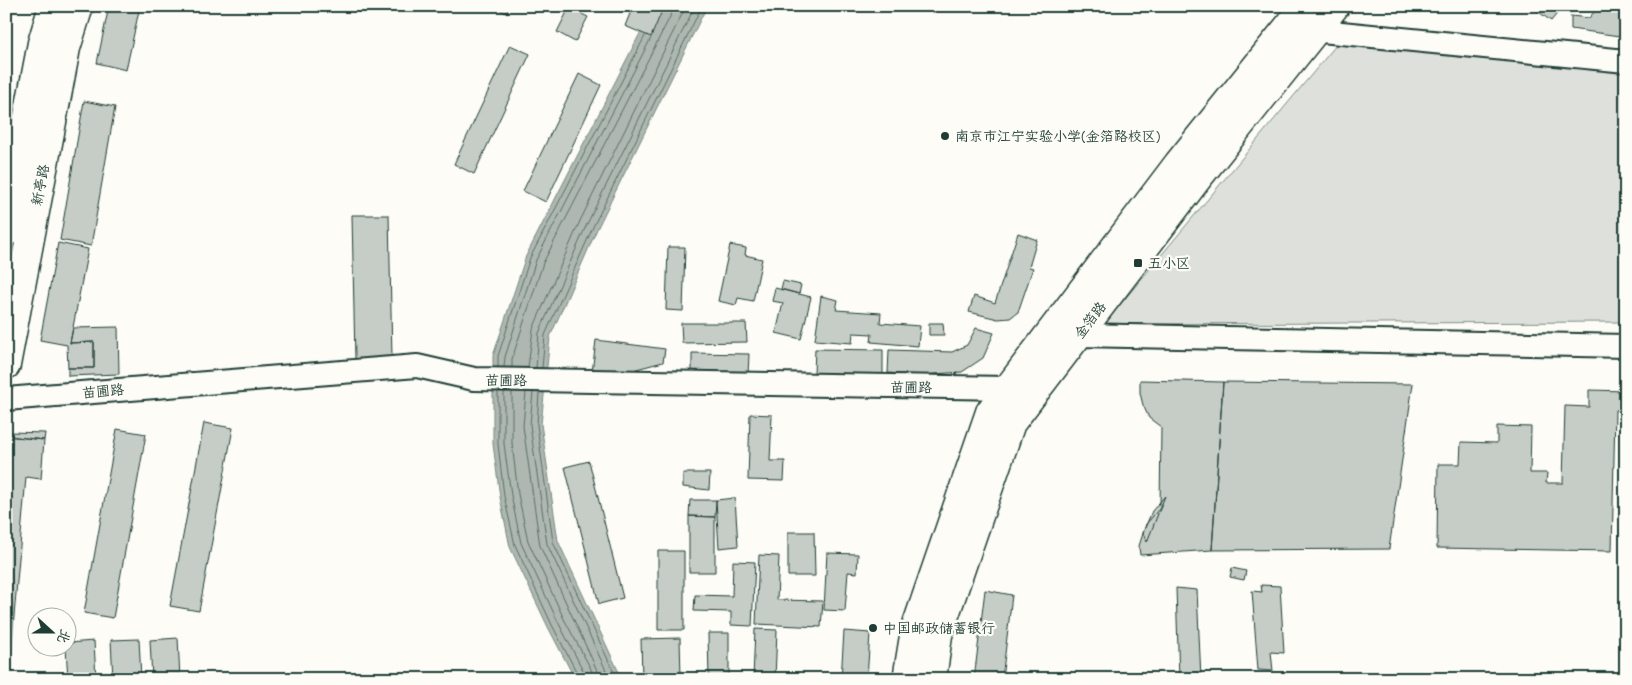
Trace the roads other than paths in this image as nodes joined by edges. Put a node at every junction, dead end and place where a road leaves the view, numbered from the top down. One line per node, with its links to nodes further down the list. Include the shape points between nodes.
1 (53, 6): 6 (main road, 新亭路, via 42,43)
2 (79, 6): 9 (main road, 新亭路, via 66,48)
3 (1310, 18): 4 (street); 5 (street); 7 (main road, 金箔路, via 1197,179); 10 (main road, 金箔路, via 1178,164)
4 (1626, 47)
5 (1626, 61)
6 (6, 232)
7 (1078, 335): 8 (street); 13 (main road, 金箔路, via 1011,423 938,635)
8 (1626, 346)
9 (6, 365)
10 (1008, 388): 11 (street, 苗圃路, via 474,380 416,366); 12 (main road, 金箔路, via 990,412 915,630)
11 (6, 399)
12 (907, 679)
13 (932, 679)

